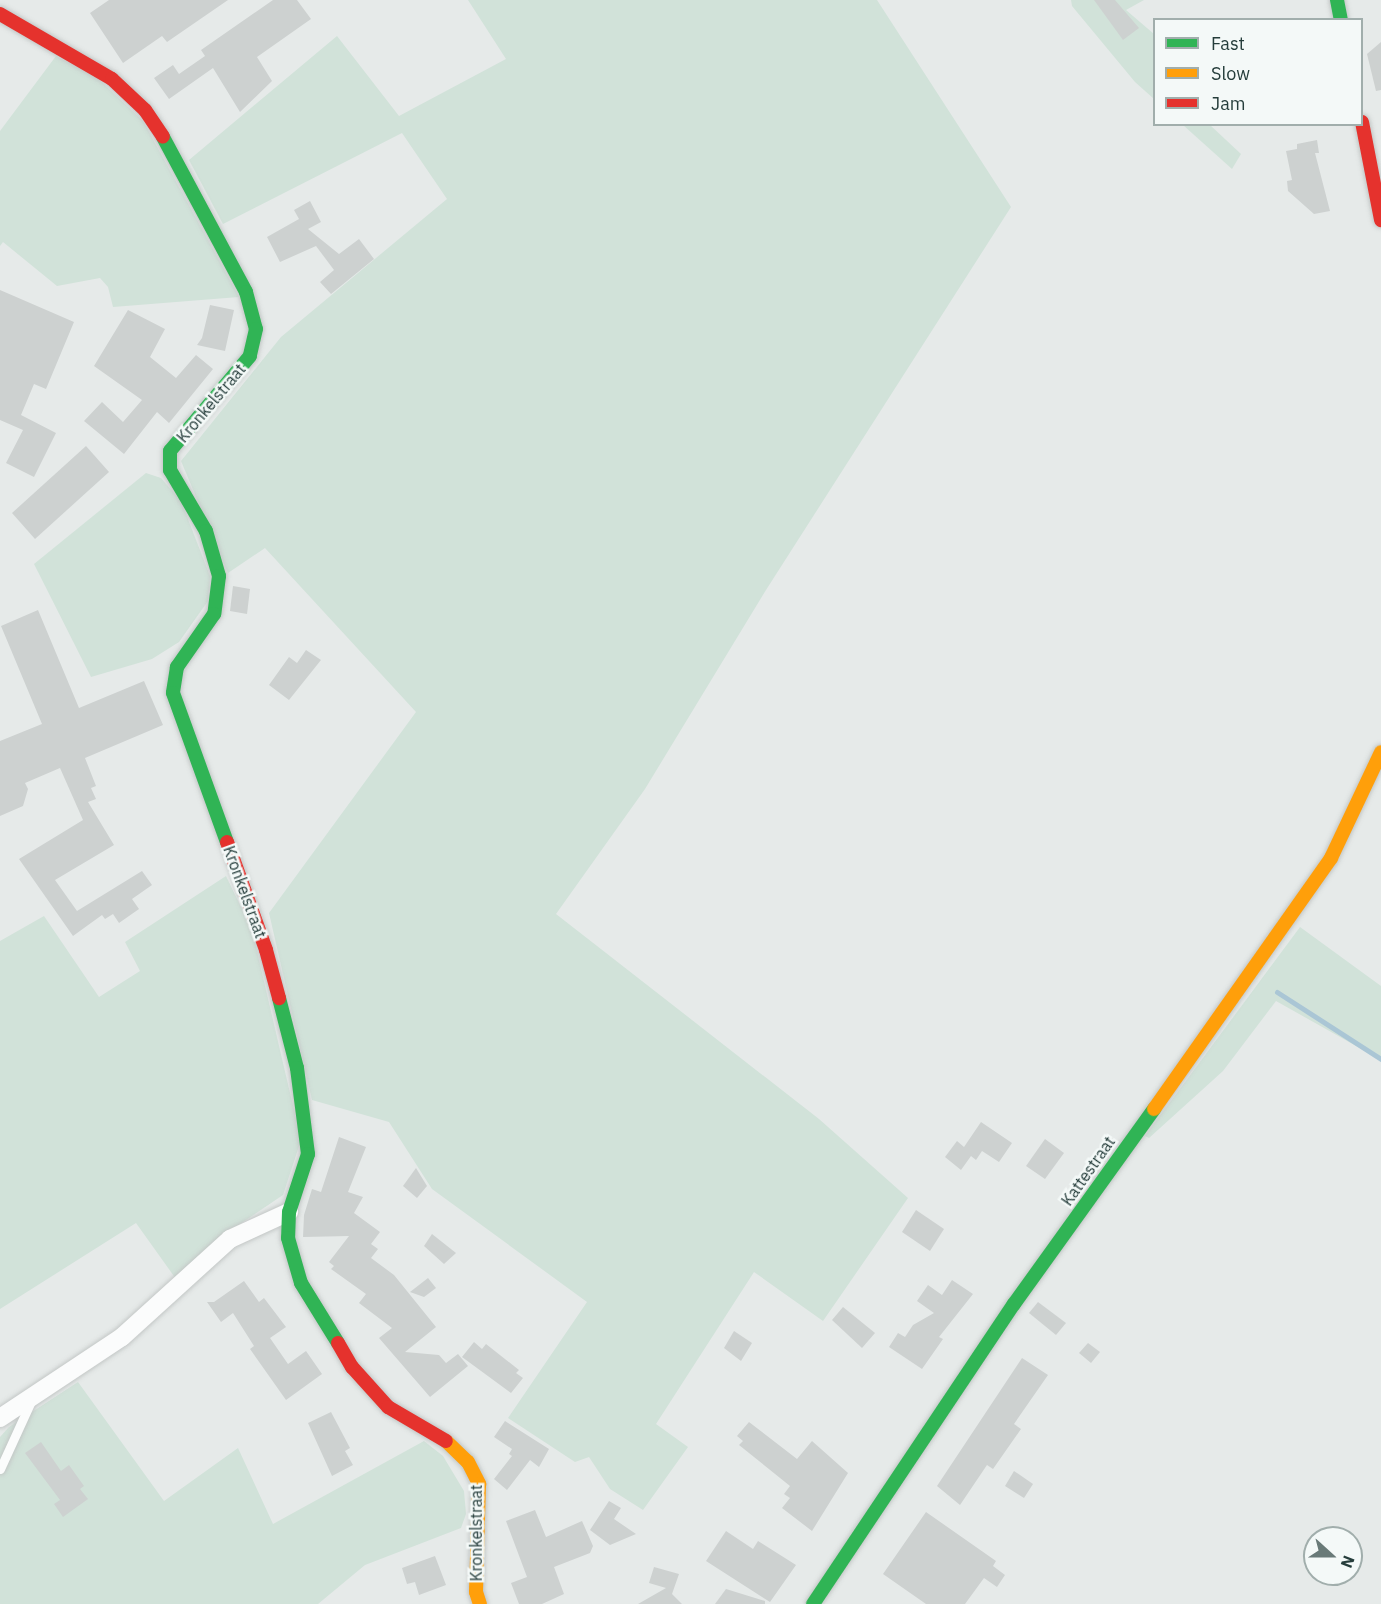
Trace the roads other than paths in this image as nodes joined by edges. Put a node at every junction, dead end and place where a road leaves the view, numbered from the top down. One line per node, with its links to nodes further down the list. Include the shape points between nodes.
1 (1337, 0): 3 (street)
2 (0, 14): 7 (street, Kronkelstraat, via 112,79 145,110 170,148 246,292 256,329 250,356 170,451 170,470 206,531 219,576 214,614 177,667 173,693 266,950 297,1068 308,1154)
3 (1341, 18)
4 (1363, 126): 5 (street)
5 (1381, 220)
6 (1381, 752): 12 (street, Kattestraat, via 1331,858 1301,905 1021,1295)
7 (289, 1212): 8 (street, via 230,1239 130,1332); 11 (street, Kronkelstraat, via 288,1238 301,1283 352,1367 388,1407 451,1444 468,1462 479,1484 476,1592)
8 (34, 1394): 9 (street); 10 (lane)
9 (0, 1418)
10 (0, 1469)
11 (480, 1604)
12 (813, 1604)

